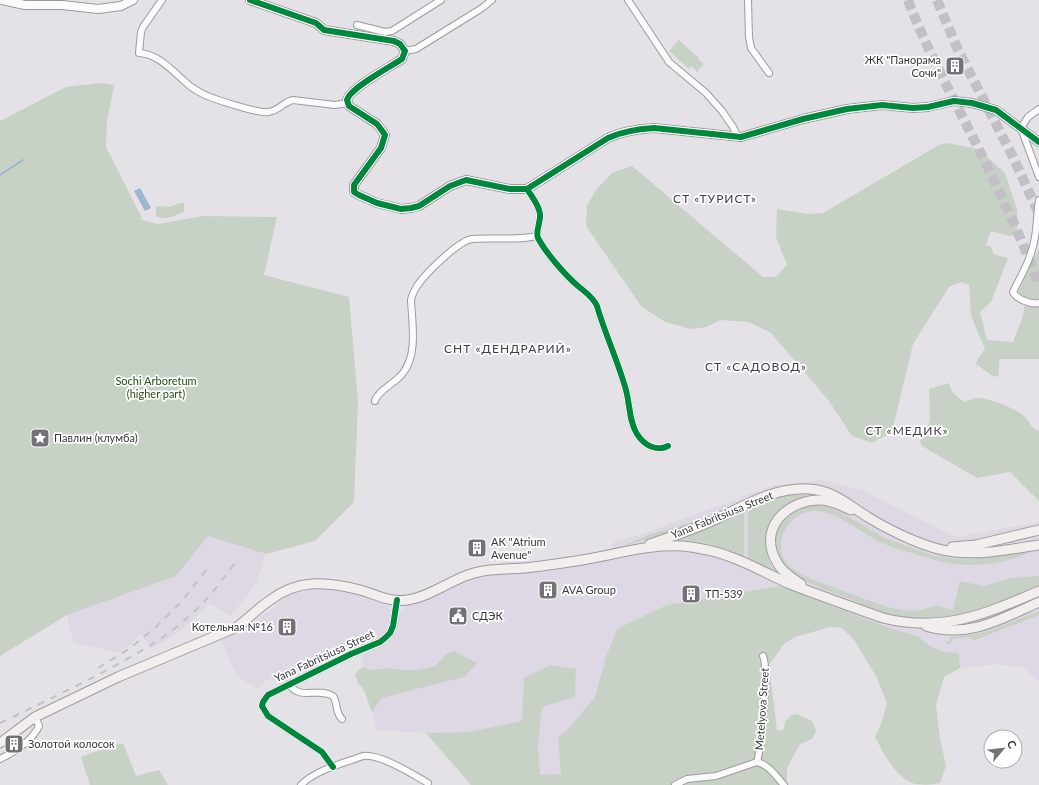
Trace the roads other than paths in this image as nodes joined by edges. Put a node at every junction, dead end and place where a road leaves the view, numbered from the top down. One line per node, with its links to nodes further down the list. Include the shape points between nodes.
1 (2, 0): 2 (street, via 25,5 62,5 98,9 121,6)
2 (133, 0)
3 (162, 0): 12 (street, via 143,27 139,52 161,61 204,94 260,112 280,109 293,100 334,106)
4 (250, 0): 10 (street, via 316,23 330,32 394,41)
5 (441, 0): 9 (street, via 392,31 385,32)
6 (492, 0): 10 (street, via 416,49)
7 (628, 0): 15 (street, via 670,62 706,93)
8 (748, 0): 11 (street, via 751,48)
9 (357, 25)
10 (405, 51): 12 (street, via 402,59 349,95)
11 (768, 73)
12 (347, 103): 18 (street, via 377,124 385,135 381,148 354,185 356,194 400,209 419,206 450,186 466,180 510,189)
13 (1039, 110): 14 (street, via 1028,117)
14 (1021, 128): 15 (street, via 996,110 954,101 928,107 882,105 847,109); 16 (street); 17 (street)
15 (738, 137): 18 (street, via 654,128 623,132 601,142)
16 (1039, 142)
17 (1039, 177)
18 (527, 189): 20 (street, via 540,213)
19 (1039, 200): 21 (street, via 1032,251 1013,292 1015,296 1034,304)
20 (537, 236): 22 (street, via 465,241 428,273 412,294 412,343 409,364 397,381 377,395); 23 (street, via 577,286 595,302 626,391 633,427 638,436 651,447 660,449)
21 (1039, 303)
22 (375, 401)
23 (668, 446)
24 (870, 518): 26 (main road, Yana Fabritsiusa Street); 28 (main road, Yana Fabritsiusa Street, via 836,496 810,489 795,489 762,497 699,527); 30 (main road, via 823,500 796,504 779,518 771,538 774,556 784,572)
25 (1039, 530): 26 (main road, via 976,545 952,547)
26 (920, 542): 27 (main road, Yana Fabritsiusa Street, via 953,552 967,553)
27 (1039, 546)
28 (631, 550): 30 (main road, Yana Fabritsiusa Street, via 662,546 712,551); 31 (main road, Yana Fabritsiusa Street, via 566,562 484,571 470,574 427,595 410,600)
29 (1039, 591): 33 (main road, Yana Fabritsiusa Street, via 1004,606 960,620)
30 (815, 594): 33 (main road, Yana Fabritsiusa Street, via 883,618)
31 (397, 600): 35 (street, Yana Fabritsiusa Street, via 393,626 390,633 380,642); 36 (main road, Yana Fabritsiusa Street, via 326,584 297,586 270,600 237,627 118,677)
32 (1039, 602): 33 (main road, via 988,625 972,629 945,631)
33 (917, 624)
34 (762, 656): 40 (street, Metelyova Street, via 765,662 764,690)
35 (289, 684): 37 (street, Yana Fabritsiusa Street, via 300,693 326,693 333,696 338,715); 41 (street, Yana Fabritsiusa Street, via 266,697 262,706 264,711 322,752)
36 (35, 717): 38 (main road, Yana Fabritsiusa Street); 39 (street, via 39,726 34,734 18,749)
37 (342, 719)
38 (0, 743)
39 (0, 759)
40 (757, 762): 44 (street, Metelyova Street, via 716,776 687,779); 45 (street, Metelyova Street, via 770,769)
41 (333, 767): 42 (street, via 363,756 373,756); 43 (street, via 309,778)
42 (428, 783)
43 (301, 785)
44 (675, 785)
45 (784, 785)

